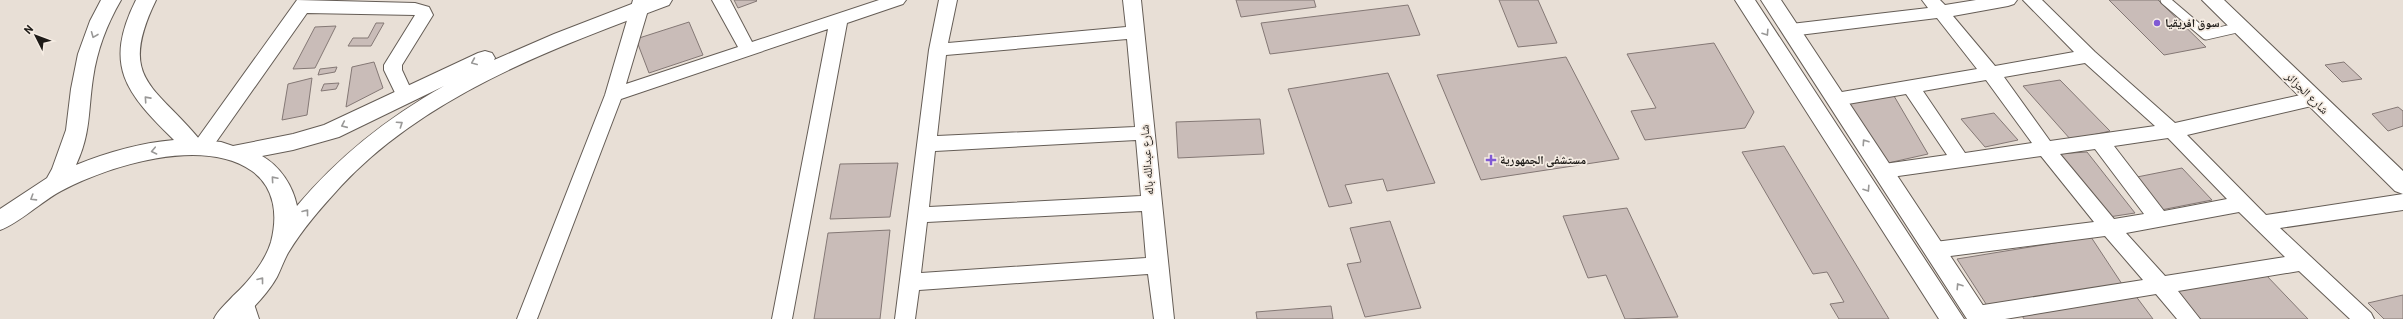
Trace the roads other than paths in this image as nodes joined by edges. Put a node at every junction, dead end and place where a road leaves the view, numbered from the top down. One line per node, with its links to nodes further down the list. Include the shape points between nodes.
1 (111, 0): 39 (main road, one-way to 39, via 93,36 85,62 75,136 68,161)
2 (146, 0): 34 (main road, one-way to 2, via 141,92 131,72 128,51 135,25)
3 (662, 0): 15 (main road)
4 (721, 0): 21 (street)
5 (897, 0): 17 (street)
6 (948, 0): 22 (street)
7 (1132, 0): 20 (street, شارع عبدالله باله)
8 (1745, 0): 62 (main road, one-way to 62)
9 (1771, 0): 19 (main road)
10 (2008, 0): 16 (street)
11 (2032, 0): 23 (street)
12 (2165, 0): 18 (lane, via 2206,35)
13 (2212, 0): 18 (main road, شارع الجزائر)
14 (304, 3): 27 (street, via 423,11 424,16 393,65); 34 (street)
15 (636, 3): 26 (street); 27 (main road, one-way to 27, via 468,65); 49 (main road, one-way to 15, via 342,170 382,136 429,104 517,57)
16 (1936, 6): 19 (street); 24 (street)
17 (839, 20): 21 (street); 59 (street)
18 (2241, 28): 29 (main road, شارع الجزائر)
19 (1791, 30): 28 (main road)
20 (1134, 32): 22 (street); 31 (street, شارع عبدالله باله)
21 (748, 50): 26 (street)
22 (938, 50): 33 (street)
23 (2089, 56): 24 (street); 30 (street)
24 (1991, 72): 25 (street); 35 (street)
25 (1910, 86): 28 (street); 37 (street)
26 (614, 95): 58 (street)
27 (405, 96): 36 (main road, one-way to 36, via 331,131 293,142)
28 (1836, 99): 38 (main road, one-way to 28)
29 (2314, 99): 30 (street); 40 (main road, شارع الجزائر)
30 (2172, 131): 32 (street); 43 (street)
31 (1146, 133): 33 (street); 42 (street, شارع عبدالله باله)
32 (2100, 141): 35 (street); 45 (street)
33 (926, 144): 44 (street)
34 (198, 147): 36 (main road); 39 (main road, one-way to 39, via 161,149 126,156)
35 (2046, 149): 37 (street); 48 (street)
36 (236, 153): 49 (main road, one-way to 36, via 287,212 280,186 263,166)
37 (1960, 160): 38 (street)
38 (1884, 171): 50 (main road)
39 (55, 184): 46 (main road, one-way to 46)
40 (2403, 185)
41 (2403, 202): 47 (street)
42 (1150, 203): 44 (street); 52 (street, شارع عبدالله باله)
43 (2244, 204): 45 (street); 47 (street)
44 (918, 215): 53 (street)
45 (2159, 219): 48 (street)
46 (0, 221)
47 (2262, 223): 51 (street)
48 (2110, 228): 50 (street); 54 (street)
49 (282, 243): 55 (main road, one-way to 49)
50 (1935, 250): 56 (main road, one-way to 50)
51 (2302, 262): 54 (street); 64 (street)
52 (1157, 265): 53 (street); 61 (street, شارع عبدالله باله)
53 (908, 282): 60 (street)
54 (2159, 284): 56 (street); 63 (street)
55 (245, 311): 57 (main road)
56 (1979, 317)
57 (226, 319)
58 (527, 319)
59 (782, 319)
60 (905, 319)
61 (1164, 319)
62 (1952, 319)
63 (2190, 319)
64 (2364, 319)

